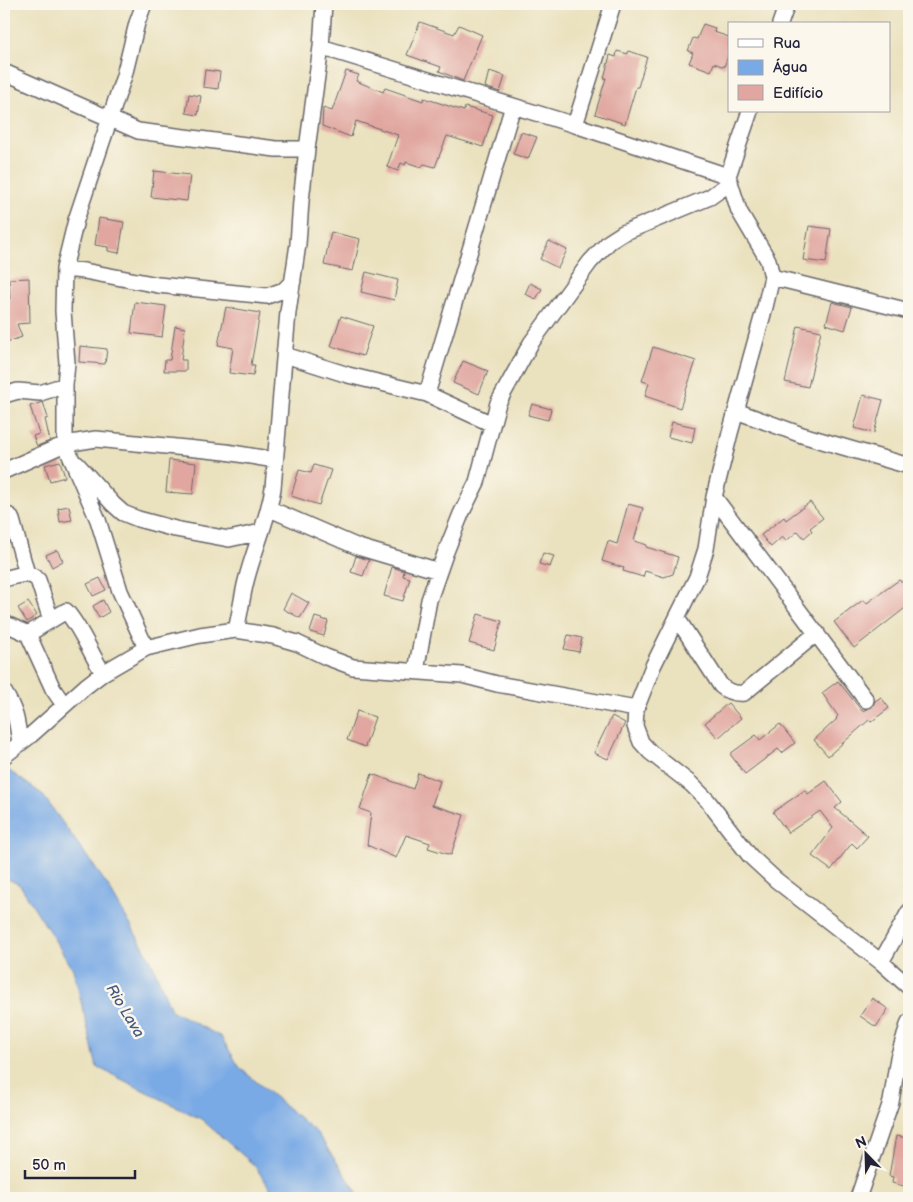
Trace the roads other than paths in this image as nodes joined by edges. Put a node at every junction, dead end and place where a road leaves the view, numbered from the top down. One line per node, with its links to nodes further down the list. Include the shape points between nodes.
1 (144, 4): 10 (street)
2 (324, 4): 6 (street)
3 (612, 4): 11 (street)
4 (787, 4): 5 (street)
5 (781, 22)
6 (321, 47): 8 (street); 12 (street)
7 (4, 72): 10 (street)
8 (514, 106): 11 (street); 20 (street)
9 (750, 112): 13 (street)
10 (109, 118): 12 (street, via 138,131 276,149); 14 (street)
11 (576, 125): 13 (street)
12 (307, 149): 16 (street)
13 (729, 180): 15 (street, via 739,211 768,260); 23 (street, via 710,197 623,233 609,242 590,262 531,343 498,403)
14 (64, 268): 16 (street, via 158,285 267,296 284,290); 19 (street)
15 (772, 277): 17 (street); 22 (street)
16 (293, 281): 18 (street)
17 (909, 311)
18 (286, 355): 20 (street, via 348,375); 26 (street)
19 (65, 385): 21 (street, via 40,393 18,391); 24 (street)
20 (427, 394): 23 (street)
21 (4, 395)
22 (736, 411): 27 (street); 29 (street)
23 (492, 424): 33 (street, via 477,482)
24 (65, 444): 25 (street); 26 (street, via 96,438); 28 (street)
25 (72, 460): 32 (street, via 123,513 138,519 229,539); 42 (street, via 98,520 120,591)
26 (275, 460): 30 (street)
27 (909, 466)
28 (4, 471)
29 (714, 497): 36 (street, via 706,549 697,577); 40 (street)
30 (270, 509): 32 (street); 33 (street, via 358,547)
31 (4, 514): 34 (street, via 12,520)
32 (261, 532): 39 (street, via 245,582)
33 (439, 571): 43 (street, via 429,600)
34 (27, 574): 35 (street); 37 (street, via 38,580)
35 (4, 579)
36 (677, 618): 40 (street, via 721,686 735,694 744,693); 48 (street)
37 (51, 620): 41 (street); 44 (street, via 63,612 68,614)
38 (4, 623): 41 (street)
39 (236, 630): 42 (street); 43 (street, via 297,643 352,668)
40 (817, 633): 46 (street)
41 (28, 634): 47 (street, via 53,689)
42 (146, 648): 44 (street)
43 (416, 671): 48 (street, via 462,675)
44 (103, 673): 47 (street)
45 (4, 692): 49 (street, via 13,706)
46 (866, 700)
47 (64, 705): 49 (street)
48 (636, 709): 52 (street, via 635,726 641,742 708,800 750,856)
49 (20, 743): 50 (street)
50 (4, 756)
51 (909, 912): 52 (street)
52 (881, 962): 53 (street)
53 (909, 987)
54 (909, 1022): 55 (street, via 898,1058 891,1102)
55 (858, 1198)

